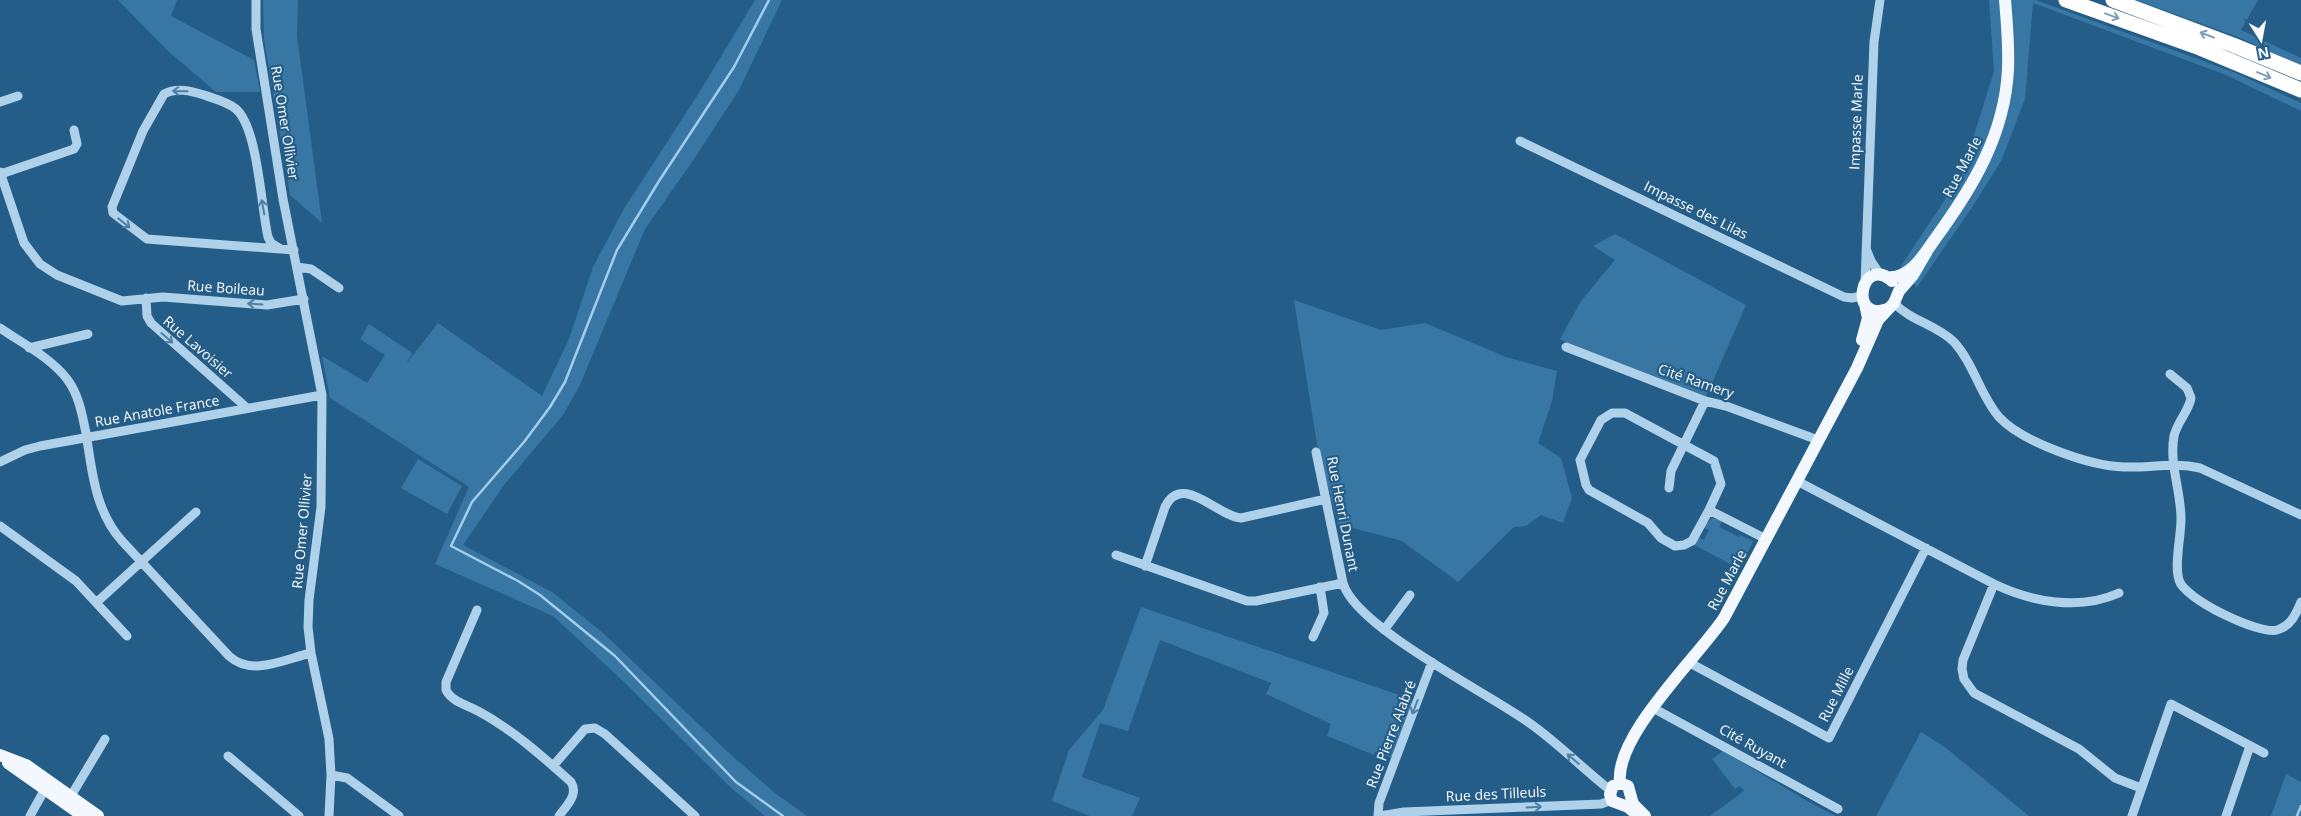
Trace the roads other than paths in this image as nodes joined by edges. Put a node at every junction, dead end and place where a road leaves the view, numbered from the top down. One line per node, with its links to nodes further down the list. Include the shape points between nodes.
1 (256, 0): 15 (street, Rue Omer Ollivier, via 256,28)
2 (1880, 0): 13 (street, Impasse Marle, via 1874,42)
3 (2066, 0): 7 (highway, one-way to 7, via 2200,48)
4 (2113, 0): 6 (highway, one-way to 4)
5 (2005, 4): 16 (main road, Rue Marle, via 2008,70 1996,131 1975,181)
6 (2301, 73)
7 (2301, 90)
8 (18, 96): 9 (street)
9 (0, 102)
10 (74, 130): 12 (street, via 77,144 74,149)
11 (1520, 140): 23 (street, Impasse des Lilas, via 1844,297)
12 (0, 173): 21 (street, Rue Boileau, via 24,243 40,264 58,275 119,300)
13 (1866, 246): 18 (street, Impasse Marle, via 1871,261); 19 (street, Impasse Marle)
14 (281, 249): 14 (street, one-way to 14, via 268,237 251,136 239,112 223,102 194,92 178,90 164,94 143,131 112,207 113,213 147,239); 15 (street)
15 (294, 250): 17 (street, Rue Omer Ollivier)
16 (1927, 251): 18 (main road, Rue Marle, via 1903,274); 24 (main road, Rue Marle)
17 (297, 267): 20 (street, via 311,269); 22 (street, Rue Omer Ollivier)
18 (1884, 276): 19 (main road, via 1873,276); 24 (main road, via 1895,284)
19 (1865, 283): 23 (main road)
20 (339, 288)
21 (146, 298): 22 (street, Rue Boileau, one-way to 21, via 267,305); 33 (street, Rue Lavoisier, one-way to 33, via 151,324)
22 (304, 299): 31 (street, Rue Omer Ollivier)
23 (1863, 300): 24 (main road, via 1877,311); 30 (main road, Rue Marle, via 1867,322)
24 (1893, 303): 30 (main road, Rue Marle, via 1878,320); 39 (street, via 1955,344 1995,412 2025,436 2081,459 2106,465)
25 (0, 328): 28 (street)
26 (88, 334): 28 (street)
27 (1566, 347): 32 (street, Cité Ramery)
28 (29, 348): 34 (street, via 58,370 71,385 80,405)
29 (2170, 374): 39 (street, via 2188,388 2191,398 2176,428)
30 (1850, 380): 35 (main road, Rue Marle)
31 (322, 395): 33 (street, Rue Anatole France); 63 (street, Rue Omer Ollivier, via 320,507 308,609)
32 (1705, 401): 35 (street, Cité Ramery); 36 (street)
33 (247, 408): 34 (street, Rue Anatole France)
34 (86, 437): 38 (street, Rue Anatole France, via 32,448); 50 (street, via 104,516)
35 (1818, 440): 40 (main road, Rue Marle)
36 (1683, 445): 41 (street, via 1671,470); 43 (street, via 1714,461 1717,467 1721,484); 43 (street, via 1625,414 1608,414 1601,420 1581,456 1586,485 1591,492 1648,523 1675,546 1684,546 1692,541)
37 (1316, 452): 42 (street, Rue Henri Dunant)
38 (0, 462)
39 (2174, 465): 45 (street, via 2207,470); 58 (street, via 2180,510 2178,574 2184,589 2264,630 2286,626 2294,618)
40 (1797, 481): 47 (main road, Rue Marle); 48 (street)
41 (1669, 488)
42 (1326, 499): 51 (street, via 1241,518 1228,515 1190,494 1177,494 1165,507); 52 (street, Rue Henri Dunant)
43 (1709, 510): 47 (street)
44 (196, 512): 50 (street)
45 (2301, 515)
46 (0, 526): 57 (street, via 70,576)
47 (1766, 539): 65 (main road, Rue Marle, via 1724,618)
48 (1926, 548): 53 (street); 65 (street, Rue Mille, via 1829,738)
49 (1116, 555): 51 (street)
50 (140, 561): 57 (street); 63 (street, via 238,663 259,666)
51 (1145, 566): 54 (street, via 1247,601)
52 (1343, 582): 54 (street); 60 (street, Rue Henri Dunant, via 1354,603)
53 (1994, 584): 55 (street, via 2025,596 2056,602 2104,600); 74 (street, via 1963,660 1962,674 1966,684 1982,698 2079,749 2115,778)
54 (1320, 587): 62 (street, via 1324,613)
55 (2119, 593)
56 (1410, 595): 60 (street)
57 (97, 602): 61 (street)
58 (2301, 602)
59 (477, 610): 72 (street, via 446,682 447,693 517,736)
60 (1384, 630): 64 (street, Rue Henri Dunant)
61 (127, 636)
62 (1312, 637)
63 (312, 653): 73 (street, Rue Omer Ollivier, via 327,728)
64 (1432, 662): 76 (street, Rue Henri Dunant, one-way to 64, via 1530,723); 87 (street, Rue Pierre Alabré, one-way to 87, via 1379,803)
65 (1690, 663): 66 (main road, Rue Marle)
66 (1653, 708): 76 (main road, Rue Marle, via 1627,749); 78 (street, Cité Ruyant)
67 (104, 739): 77 (street)
68 (2250, 746): 69 (street); 74 (street, via 2171,704); 91 (street)
69 (2264, 753)
70 (0, 756): 75 (main road); 77 (main road, via 26,765)
71 (228, 756): 82 (street)
72 (553, 766): 85 (street, via 575,789); 86 (street, via 585,729 595,728)
73 (331, 776): 83 (street, Rue Omer Ollivier); 84 (street, via 347,778)
74 (2142, 788): 90 (street)
75 (45, 789): 77 (main road); 79 (street)
76 (1616, 794): 87 (street, Rue des Tilleuls, one-way to 76, via 1404,812 1601,804); 88 (main road); 89 (main road, via 1628,801 1631,795 1633,804)
77 (68, 800): 80 (main road); 81 (main road)
78 (1838, 810)
79 (30, 816)
80 (83, 816)
81 (98, 816)
82 (299, 816)
83 (329, 816)
84 (399, 816)
85 (559, 816)
86 (695, 816)
87 (1379, 816)
88 (1639, 816)
89 (1645, 816)
90 (2132, 816)
91 (2226, 816)

